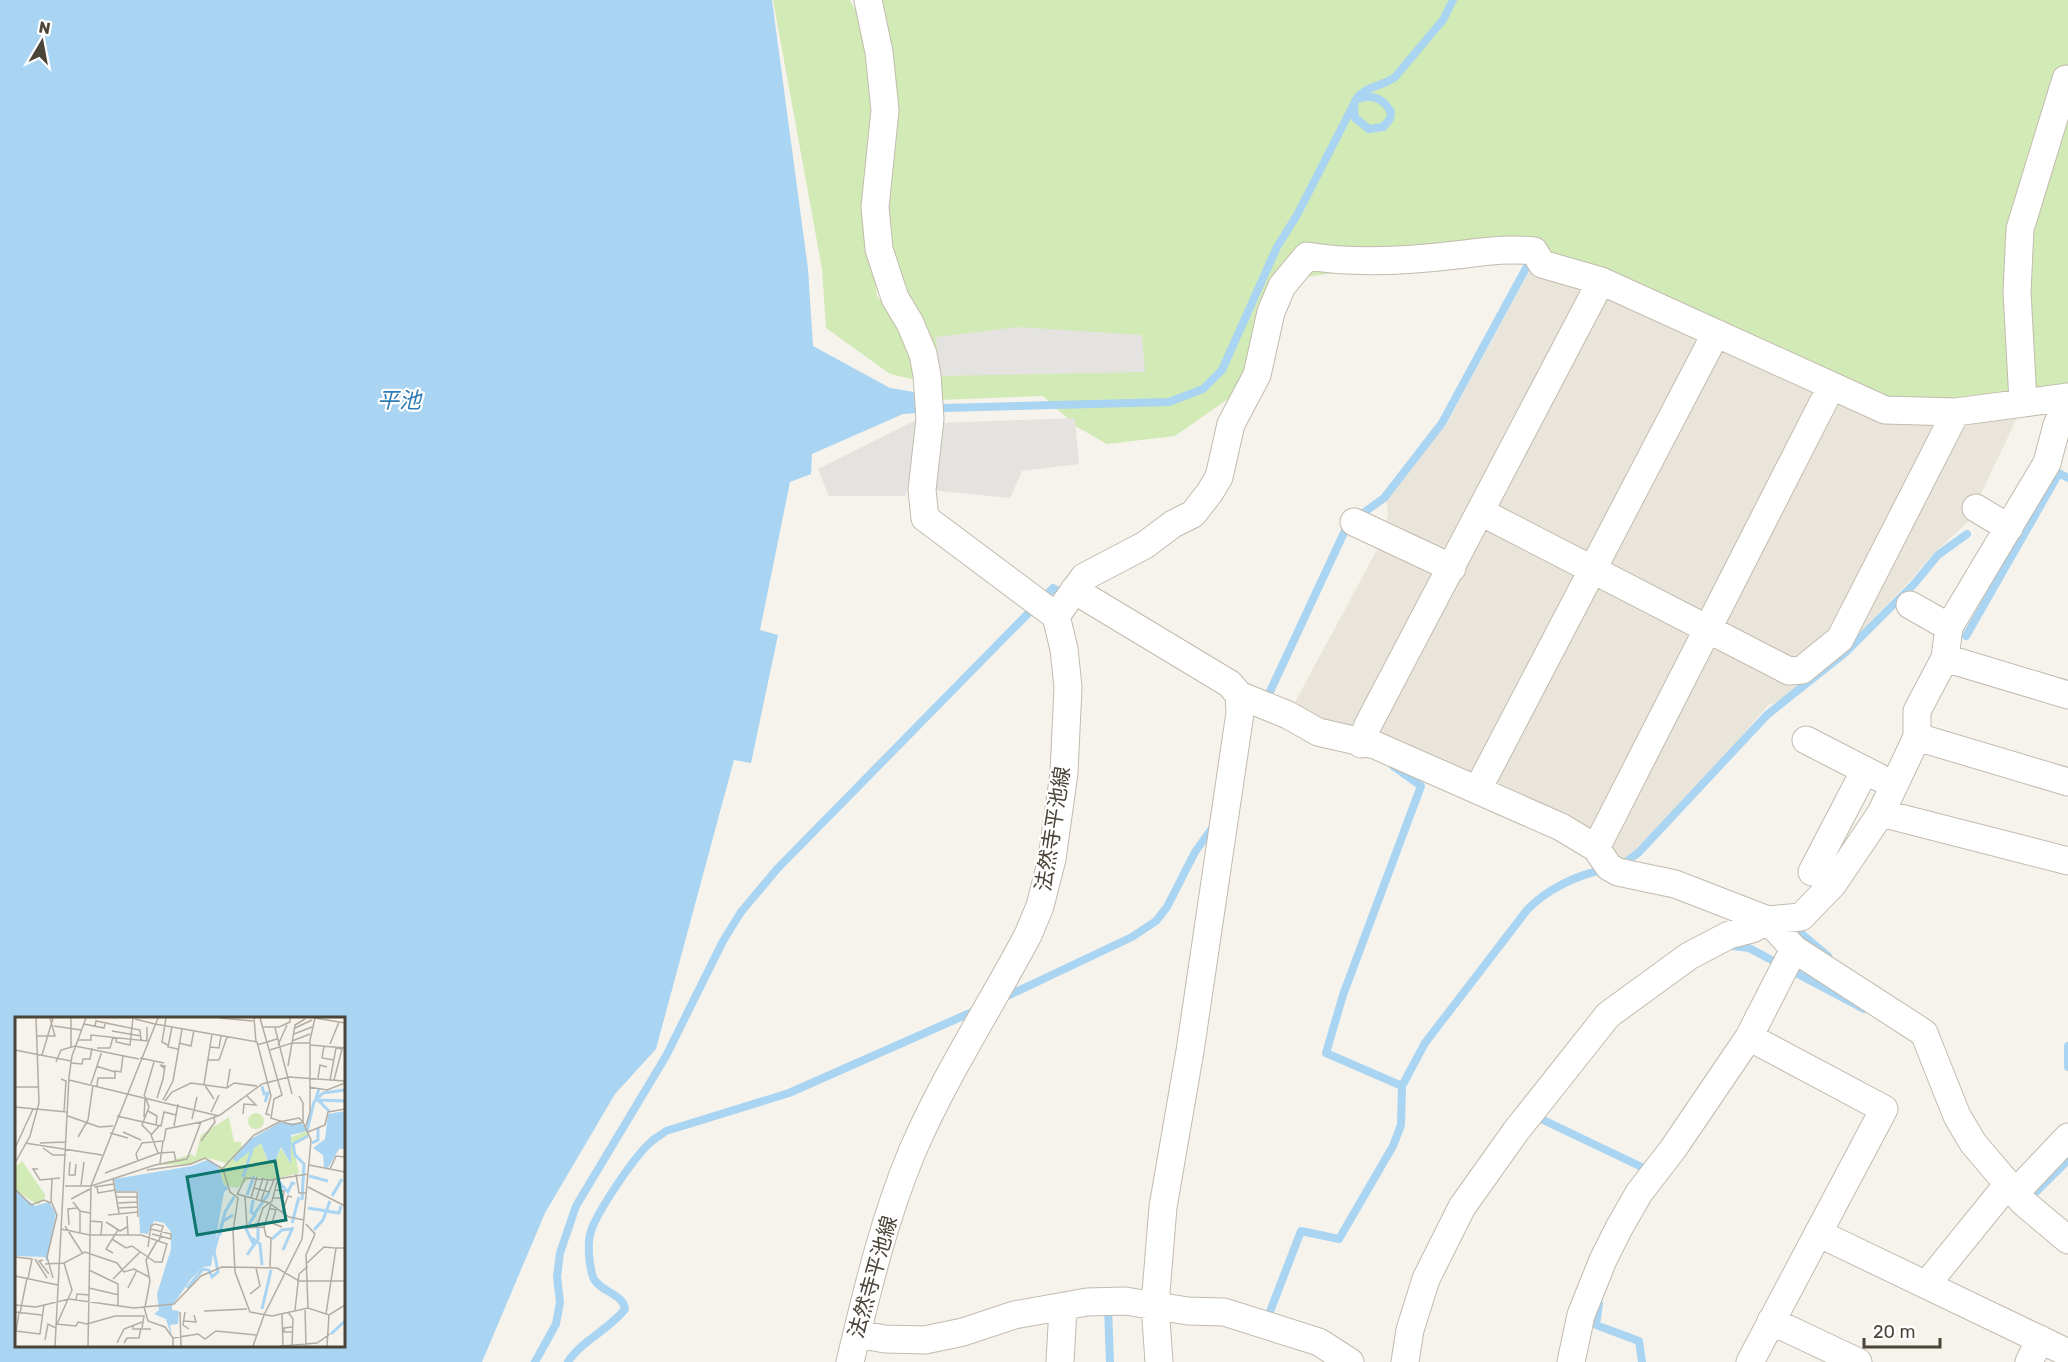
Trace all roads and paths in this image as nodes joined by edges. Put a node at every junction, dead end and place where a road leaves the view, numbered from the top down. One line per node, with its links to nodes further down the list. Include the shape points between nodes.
1 (868, 0): 18 (street, via 885,110 875,207 879,249 895,298 923,354 928,386 929,436 921,490 925,518)
2 (2066, 79): 7 (street, via 2020,229 2017,292)
3 (1602, 281): 4 (street); 11 (street); 16 (street, via 1542,264 1534,251 1509,248 1359,262 1307,256 1282,286 1271,312 1257,375 1231,424 1219,477 1210,492 1193,514 1084,577)
4 (1716, 333): 5 (street); 15 (street)
5 (1831, 387): 9 (street, via 1884,410); 20 (street)
6 (2068, 397): 7 (street)
7 (2023, 402): 9 (street)
8 (2068, 403): 13 (street, via 2057,425 2047,463)
9 (1956, 412): 20 (street, via 1840,639 1802,670 1789,671)
10 (1976, 508): 13 (street)
11 (1481, 512): 14 (street); 15 (street)
12 (1354, 522): 14 (street)
13 (2009, 528): 19 (street)
14 (1452, 568): 26 (street)
15 (1593, 570): 20 (street); 30 (street)
16 (1074, 590): 18 (street); 22 (street, via 1230,684)
17 (1910, 604): 19 (street)
18 (1056, 616): 46 (street, 法然寺平池線, via 1068,672 1067,727 1052,859 1040,906 911,1154 879,1248)
19 (1949, 627): 21 (street)
20 (1708, 629): 32 (street)
21 (1945, 658): 23 (street); 24 (street, via 1917,711)
22 (1239, 695): 26 (street, via 1318,732); 43 (street, via 1240,713 1190,1051 1163,1207)
23 (2068, 695)
24 (1917, 737): 28 (street); 29 (street)
25 (1806, 740): 27 (street)
26 (1361, 744): 30 (street, via 1375,746)
27 (1865, 770): 29 (street); 34 (street)
28 (2068, 782)
29 (1895, 785): 31 (street)
30 (1478, 789): 32 (street, via 1561,827)
31 (1881, 813): 33 (street); 35 (street, via 1833,884 1801,917)
32 (1596, 848): 35 (street, via 1609,867 1618,872 1674,884)
33 (2068, 861)
34 (1812, 872)
35 (1768, 920): 36 (street); 53 (street, via 1689,956 1608,1015 1516,1131 1462,1207 1426,1279 1410,1330)
36 (1794, 949): 37 (street); 39 (street, via 1924,1034 1957,1116 1973,1143)
37 (1749, 1037): 40 (street, via 1884,1109); 54 (street, via 1619,1228 1581,1315)
38 (2068, 1137): 39 (street)
39 (2012, 1189): 41 (street); 42 (street)
40 (1818, 1233): 42 (street); 45 (street)
41 (2068, 1240)
42 (1927, 1284): 47 (street)
43 (1155, 1305): 44 (street, via 1087,1302); 51 (street); 52 (street, via 1224,1312 1319,1342)
44 (1063, 1308): 46 (street, via 1014,1315 925,1340); 50 (street)
45 (1771, 1321): 55 (street); 56 (street)
46 (857, 1334): 49 (street, 法然寺平池線)
47 (2034, 1351): 48 (street)
48 (2064, 1352)
49 (850, 1362)
50 (1060, 1362)
51 (1159, 1362)
52 (1350, 1362)
53 (1405, 1362)
54 (1571, 1362)
55 (1750, 1362)
56 (1858, 1362)

